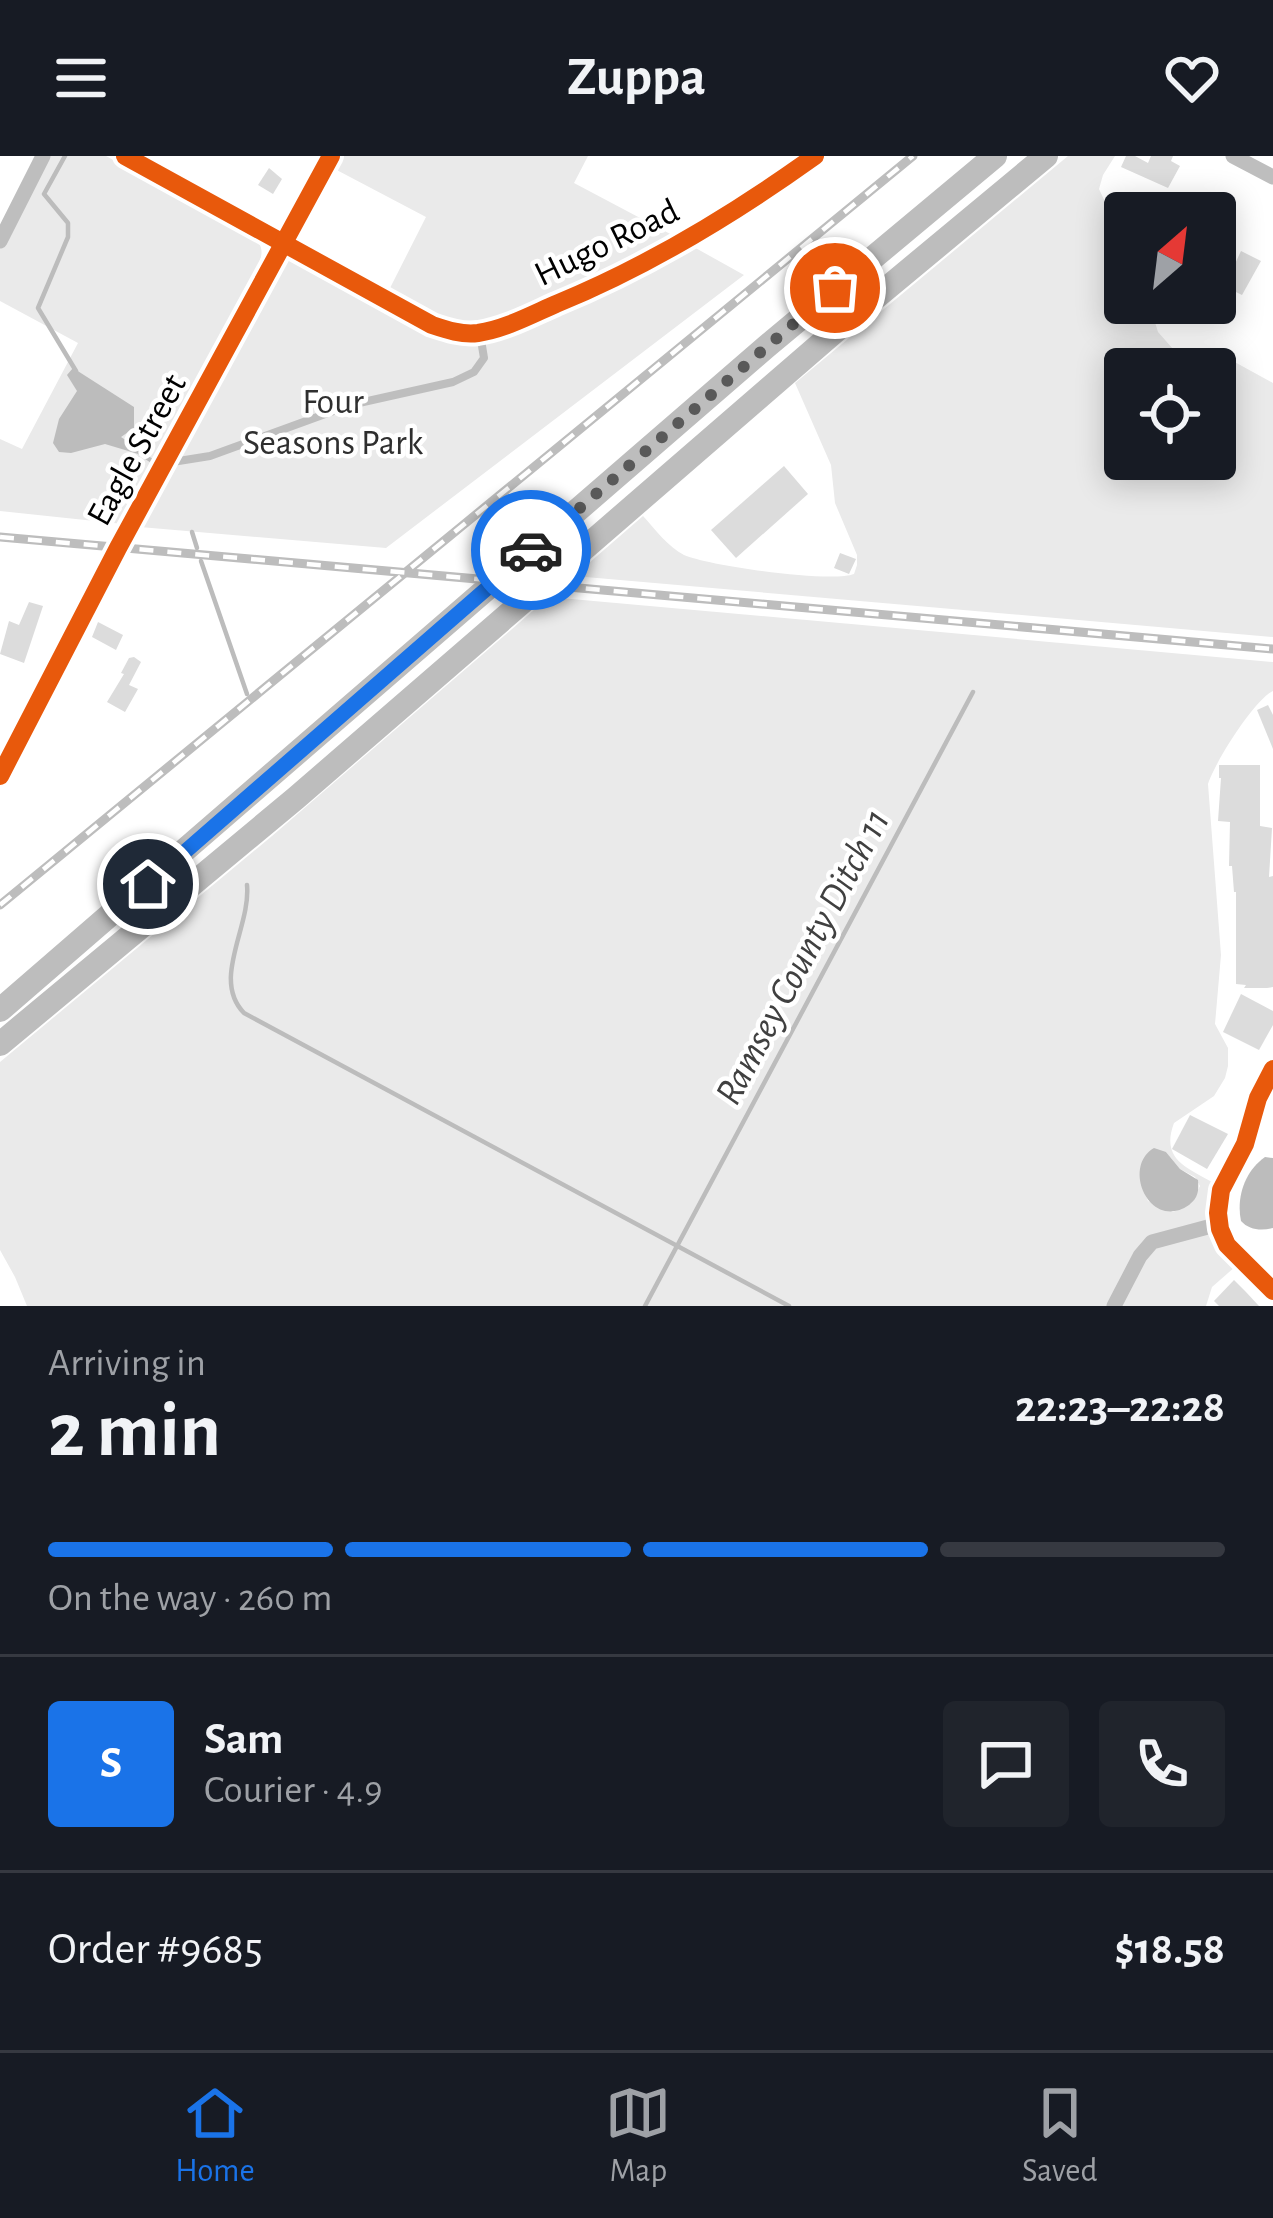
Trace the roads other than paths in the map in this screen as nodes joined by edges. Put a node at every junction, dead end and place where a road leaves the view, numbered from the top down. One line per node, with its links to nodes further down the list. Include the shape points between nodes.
1 (43, 156): 9 (street)
2 (124, 156): 10 (street)
3 (332, 156): 10 (street, Eagle Street)
4 (815, 156): 11 (street, Hugo Road, via 699,233)
5 (995, 156): 14 (main road)
6 (1046, 156): 15 (main road)
7 (1233, 156): 8 (street)
8 (1273, 176)
9 (0, 241)
10 (284, 246): 11 (street, via 432,325); 12 (street, Eagle Street)
11 (480, 333): 12 (lane, via 484,358 453,382)
12 (165, 463): 13 (street, Eagle Street)
13 (2, 768)
14 (0, 1010)
15 (0, 1044)
16 (1273, 1069): 17 (street, via 1221,1190)
17 (1219, 1224): 18 (street, via 1230,1249); 19 (street, via 1152,1242)
18 (1273, 1291)
19 (1114, 1306)

